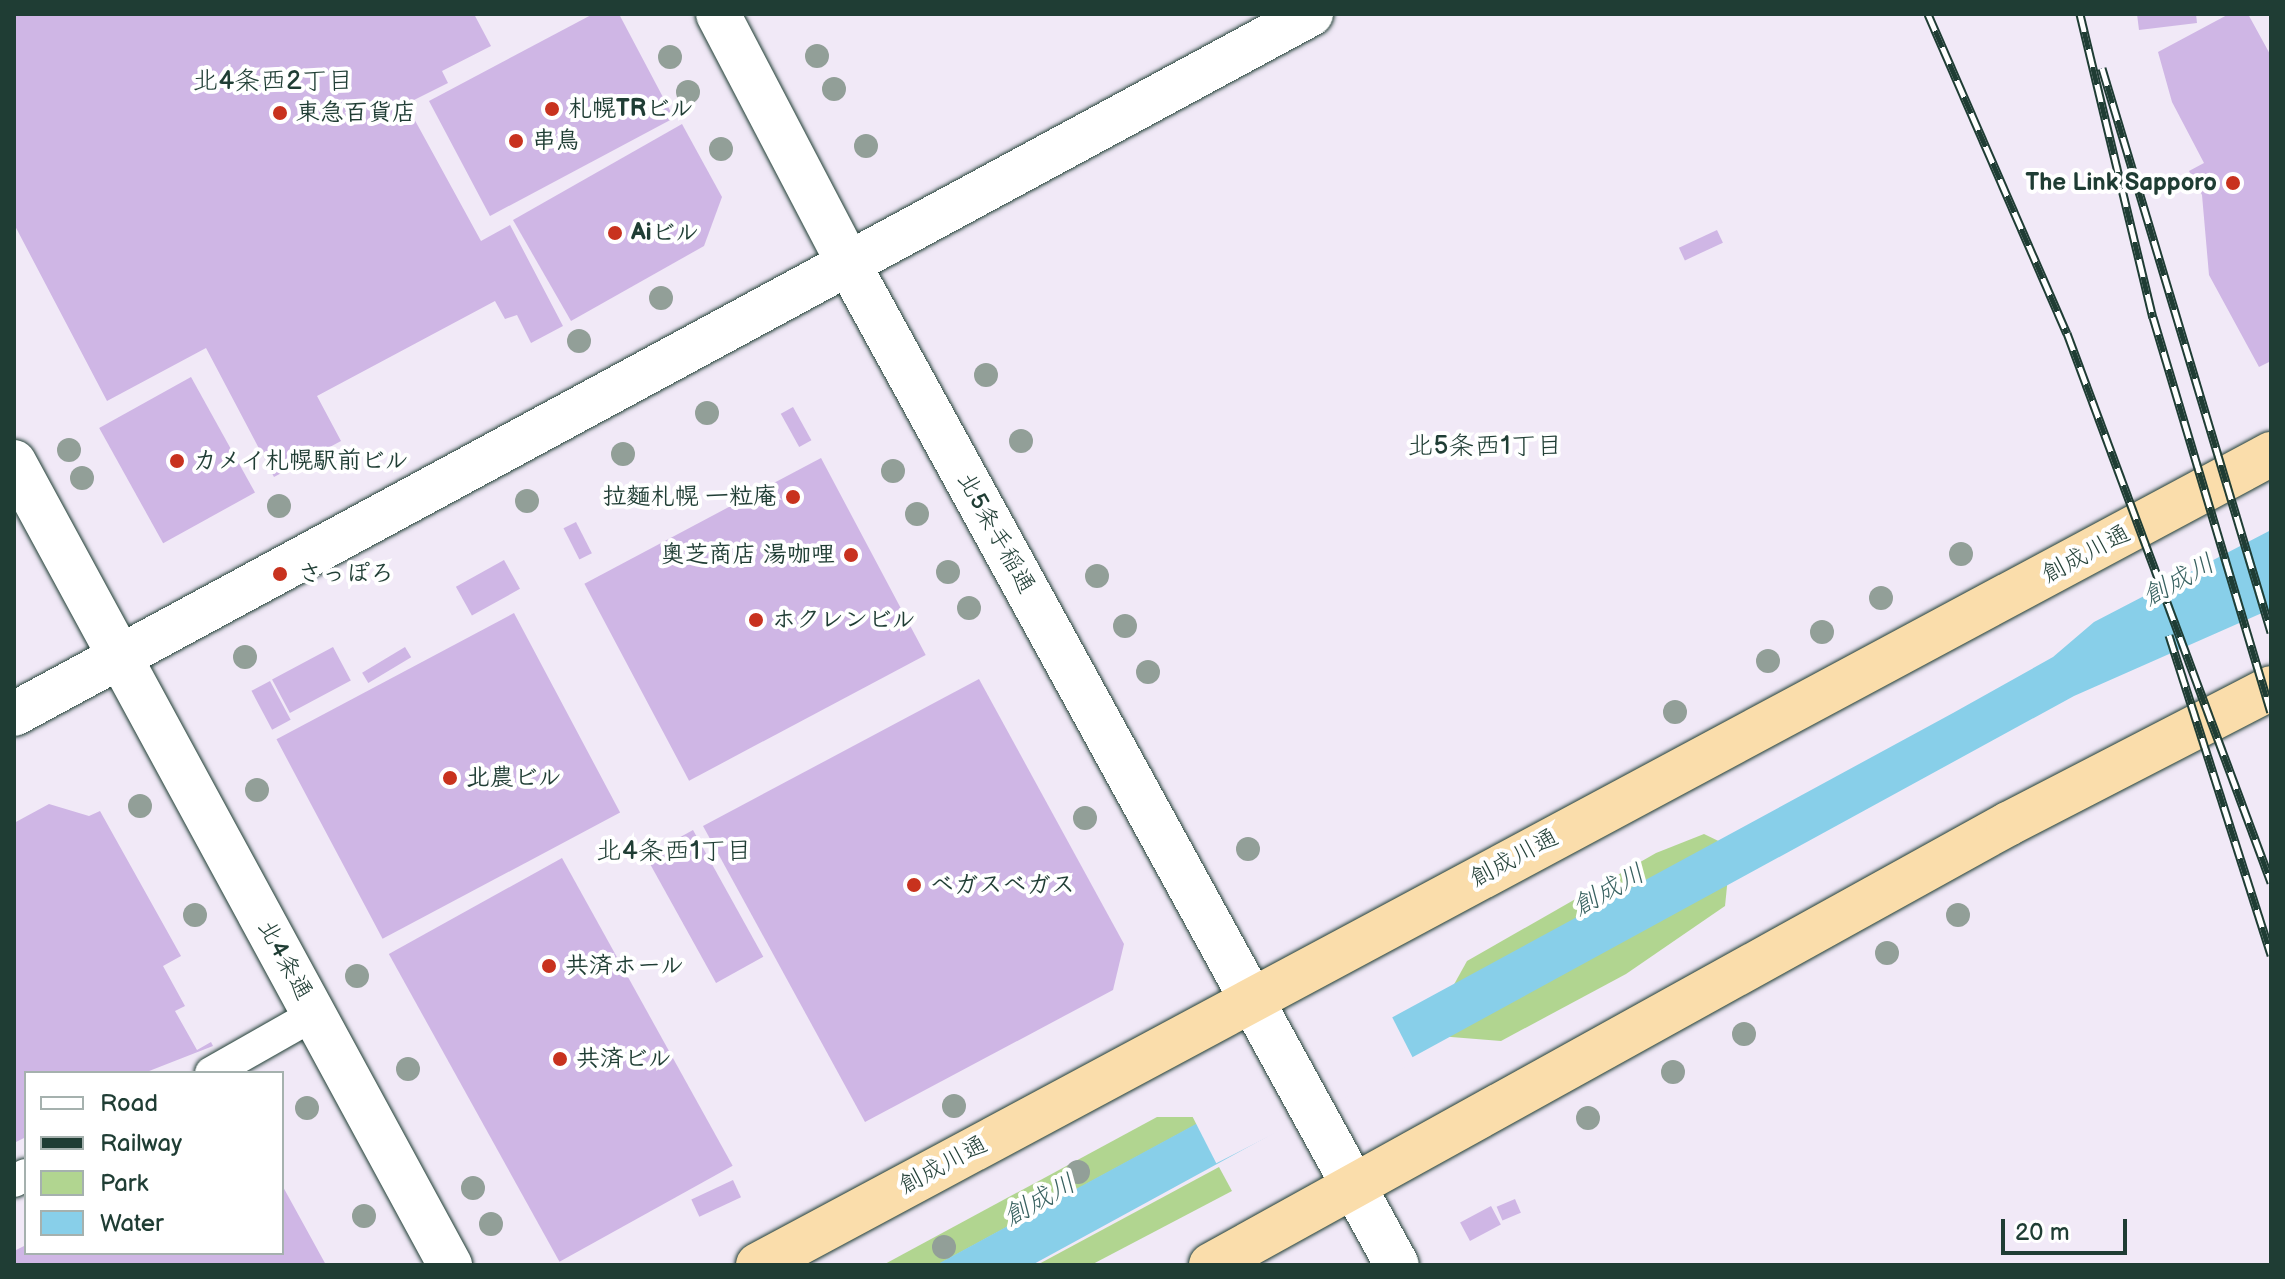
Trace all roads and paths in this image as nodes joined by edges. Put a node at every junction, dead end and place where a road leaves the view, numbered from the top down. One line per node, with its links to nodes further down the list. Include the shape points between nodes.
1 (718, 14): 3 (street, 北5条手稲通)
2 (1311, 14): 3 (street)
3 (849, 265): 6 (street); 9 (street, 北5条手稲通)
4 (2271, 454): 9 (highway, 創成川通)
5 (14, 462): 6 (street, 北4条通)
6 (118, 657): 8 (street); 10 (street, 北4条通)
7 (2271, 688): 12 (highway, via 2008,824)
8 (14, 714)
9 (1252, 999): 12 (street, 北5条手稲通); 14 (highway, 創成川通)
10 (315, 1014): 11 (street); 13 (street, 北4条通)
11 (215, 1071)
12 (1355, 1189): 15 (highway); 16 (street)
13 (450, 1265)
14 (758, 1265)
15 (1211, 1265)
16 (1397, 1265)

